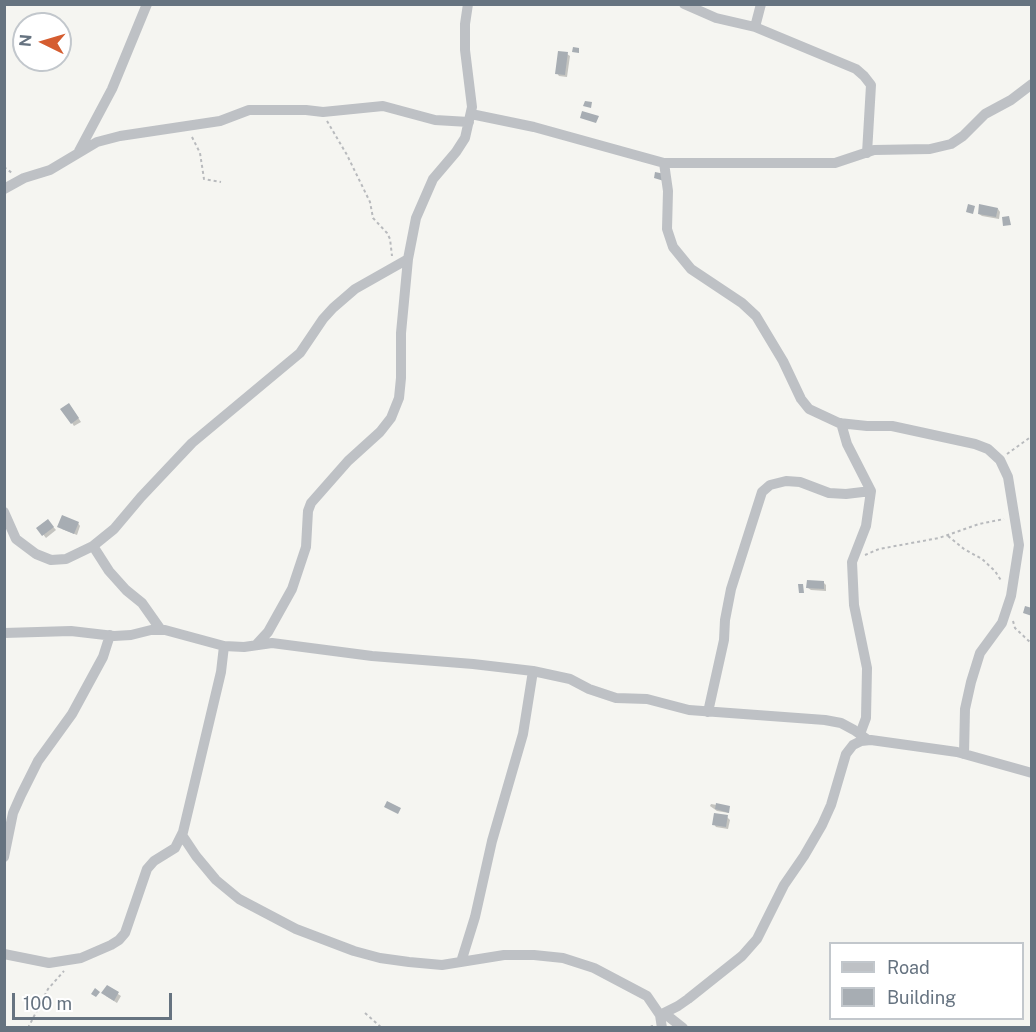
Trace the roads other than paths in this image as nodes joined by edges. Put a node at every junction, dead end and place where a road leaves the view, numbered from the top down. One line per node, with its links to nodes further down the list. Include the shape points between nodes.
1 (147, 4): 8 (street, via 112,89)
2 (468, 4): 7 (street, via 465,50)
3 (684, 4): 5 (street, via 716,18)
4 (761, 4): 5 (street)
5 (755, 27): 9 (street, via 856,69 864,76 871,85)
6 (1032, 84): 9 (street, via 985,114 951,144 930,149 884,148)
7 (470, 118): 8 (street, via 435,120 383,105 324,112 249,110 220,121 120,136); 10 (street, via 534,127); 12 (street, via 465,138 425,196)
8 (79, 151): 11 (street, via 50,170)
9 (867, 153): 10 (street, via 835,163)
10 (664, 163): 13 (street, via 667,229 673,247 691,269 756,316 810,409)
11 (4, 189)
12 (408, 259): 16 (street, via 355,289 333,308 300,353 192,443 114,529); 21 (street, via 399,398 380,432 311,503 306,547 292,589 268,632)
13 (841, 423): 14 (street); 25 (street, via 892,426 975,444 1000,460 1008,477 1018,545 1010,599 1002,623 980,653 971,682 965,709)
14 (871, 491): 23 (street, via 829,493 786,481 770,485 762,492 731,589); 24 (street, via 866,526 852,562 854,605 867,668)
15 (4, 512): 16 (street, via 16,539 51,560 66,559)
16 (93, 546): 17 (street, via 109,571 142,603)
17 (161, 630): 19 (street); 20 (street)
18 (4, 633): 19 (street, via 71,631)
19 (110, 635): 28 (street, via 103,657 72,714 38,761 21,795)
20 (224, 645): 21 (street); 27 (street)
21 (256, 645): 22 (street, via 272,643)
22 (533, 671): 23 (street, via 570,679 616,698 647,699); 30 (street, via 523,734)
23 (708, 712): 24 (street, via 825,720 841,723)
24 (864, 737): 25 (street); 31 (street, via 846,754 822,825 784,885 758,939 678,1006)
25 (964, 754): 26 (street)
26 (1032, 773)
27 (182, 835): 29 (street, via 175,848 147,869 128,926 119,940 77,959 49,963); 30 (street, via 224,887 296,929 380,958 442,965)
28 (4, 857)
29 (4, 954)
30 (461, 962): 31 (street, via 504,956 563,958 594,968 639,991)
31 (662, 1014): 32 (street); 33 (street)
32 (662, 1028)
33 (684, 1028)

